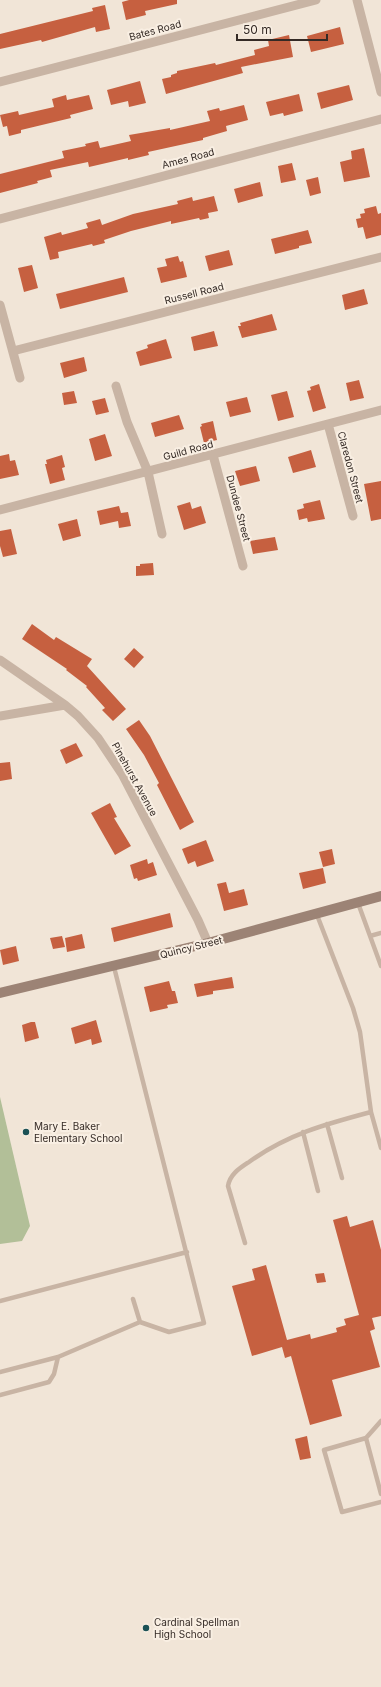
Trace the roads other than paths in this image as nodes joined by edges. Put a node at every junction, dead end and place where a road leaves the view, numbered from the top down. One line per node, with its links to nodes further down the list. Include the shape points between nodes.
1 (316, 0): 3 (street, Bates Road)
2 (357, 0): 4 (street)
3 (0, 82)
4 (381, 92)
5 (381, 119): 6 (street, Ames Road)
6 (0, 219)
7 (381, 257): 9 (street, Russell Road)
8 (0, 305): 9 (street)
9 (12, 351): 10 (street)
10 (20, 378)
11 (116, 386): 15 (street, via 127,422)
12 (381, 410): 13 (street, Guild Road)
13 (328, 424): 14 (street, Guild Road); 17 (street, Claredon Street)
14 (213, 455): 15 (street, Guild Road); 19 (street, Dundee Street)
15 (148, 472): 16 (street, Guild Road); 18 (street)
16 (0, 510)
17 (353, 516)
18 (162, 534)
19 (243, 566)
20 (0, 660): 21 (street, Pinehurst Avenue)
21 (65, 705): 22 (street); 28 (street, Pinehurst Avenue, via 89,727 114,760)
22 (0, 716)
23 (381, 896): 24 (main road, Quincy Street)
24 (358, 903): 25 (main road, Quincy Street); 27 (lane)
25 (317, 915): 28 (main road, Quincy Street); 32 (lane, via 360,1032)
26 (381, 933): 27 (lane)
27 (370, 936): 30 (lane)
28 (208, 943): 29 (main road, Quincy Street)
29 (114, 966): 31 (main road, Quincy Street); 39 (lane)
30 (381, 966)
31 (0, 993)
32 (371, 1112): 33 (lane); 35 (lane)
33 (327, 1124): 34 (lane); 36 (lane)
34 (303, 1132): 37 (lane); 38 (lane, via 265,1151 229,1179 228,1186)
35 (381, 1148)
36 (342, 1178)
37 (318, 1191)
38 (245, 1243)
39 (187, 1252): 41 (lane); 42 (lane, via 204,1323 169,1332)
40 (134, 1299): 42 (lane)
41 (0, 1300)
42 (140, 1322): 43 (lane)
43 (58, 1357): 44 (lane); 45 (lane, via 49,1382)
44 (0, 1372)
45 (0, 1395)
46 (381, 1421): 47 (lane)
47 (366, 1438): 48 (lane); 49 (lane, via 324,1450 342,1512)
48 (381, 1494)
49 (381, 1502)

